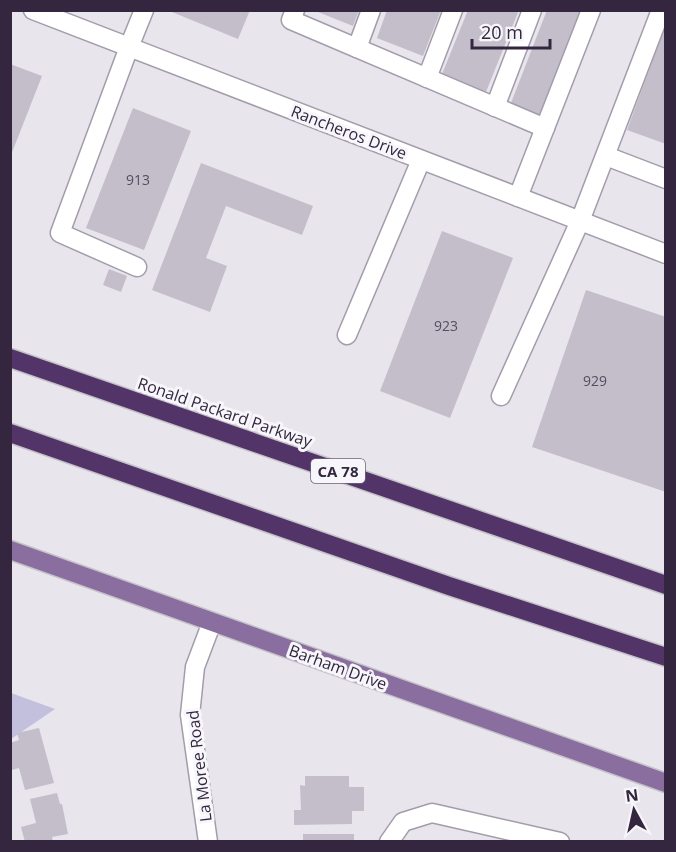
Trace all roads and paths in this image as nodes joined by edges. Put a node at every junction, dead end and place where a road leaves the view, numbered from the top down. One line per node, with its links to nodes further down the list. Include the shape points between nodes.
1 (33, 10): 9 (street, Rancheros Drive)
2 (144, 10): 10 (street)
3 (295, 10): 11 (street, via 291,20)
4 (371, 10): 11 (street)
5 (453, 10): 12 (street)
6 (532, 10): 13 (street)
7 (591, 10): 14 (street)
8 (661, 10): 15 (street)
9 (76, 18): 10 (street, Rancheros Drive)
10 (129, 47): 16 (street, Rancheros Drive); 21 (street, via 60,233)
11 (357, 48): 12 (street)
12 (427, 78): 13 (street)
13 (495, 107): 14 (street)
14 (545, 128): 18 (street)
15 (606, 156): 17 (street); 19 (street)
16 (421, 160): 18 (street, Rancheros Drive); 22 (street)
17 (666, 179)
18 (518, 197): 19 (street, Rancheros Drive)
19 (580, 221): 20 (street, Rancheros Drive); 24 (street)
20 (666, 254)
21 (137, 267)
22 (347, 334)
23 (10, 358): 27 (highway, Ronald Packard Parkway / CA 78)
24 (501, 396)
25 (10, 433): 29 (highway)
26 (10, 550): 28 (main road, Barham Drive)
27 (666, 585)
28 (212, 622): 30 (main road, Barham Drive); 31 (street, La Moree Road, via 195,667 190,715)
29 (666, 657)
30 (666, 783)
31 (208, 842)
32 (389, 842): 33 (street, via 403,822 432,813)
33 (560, 842)

